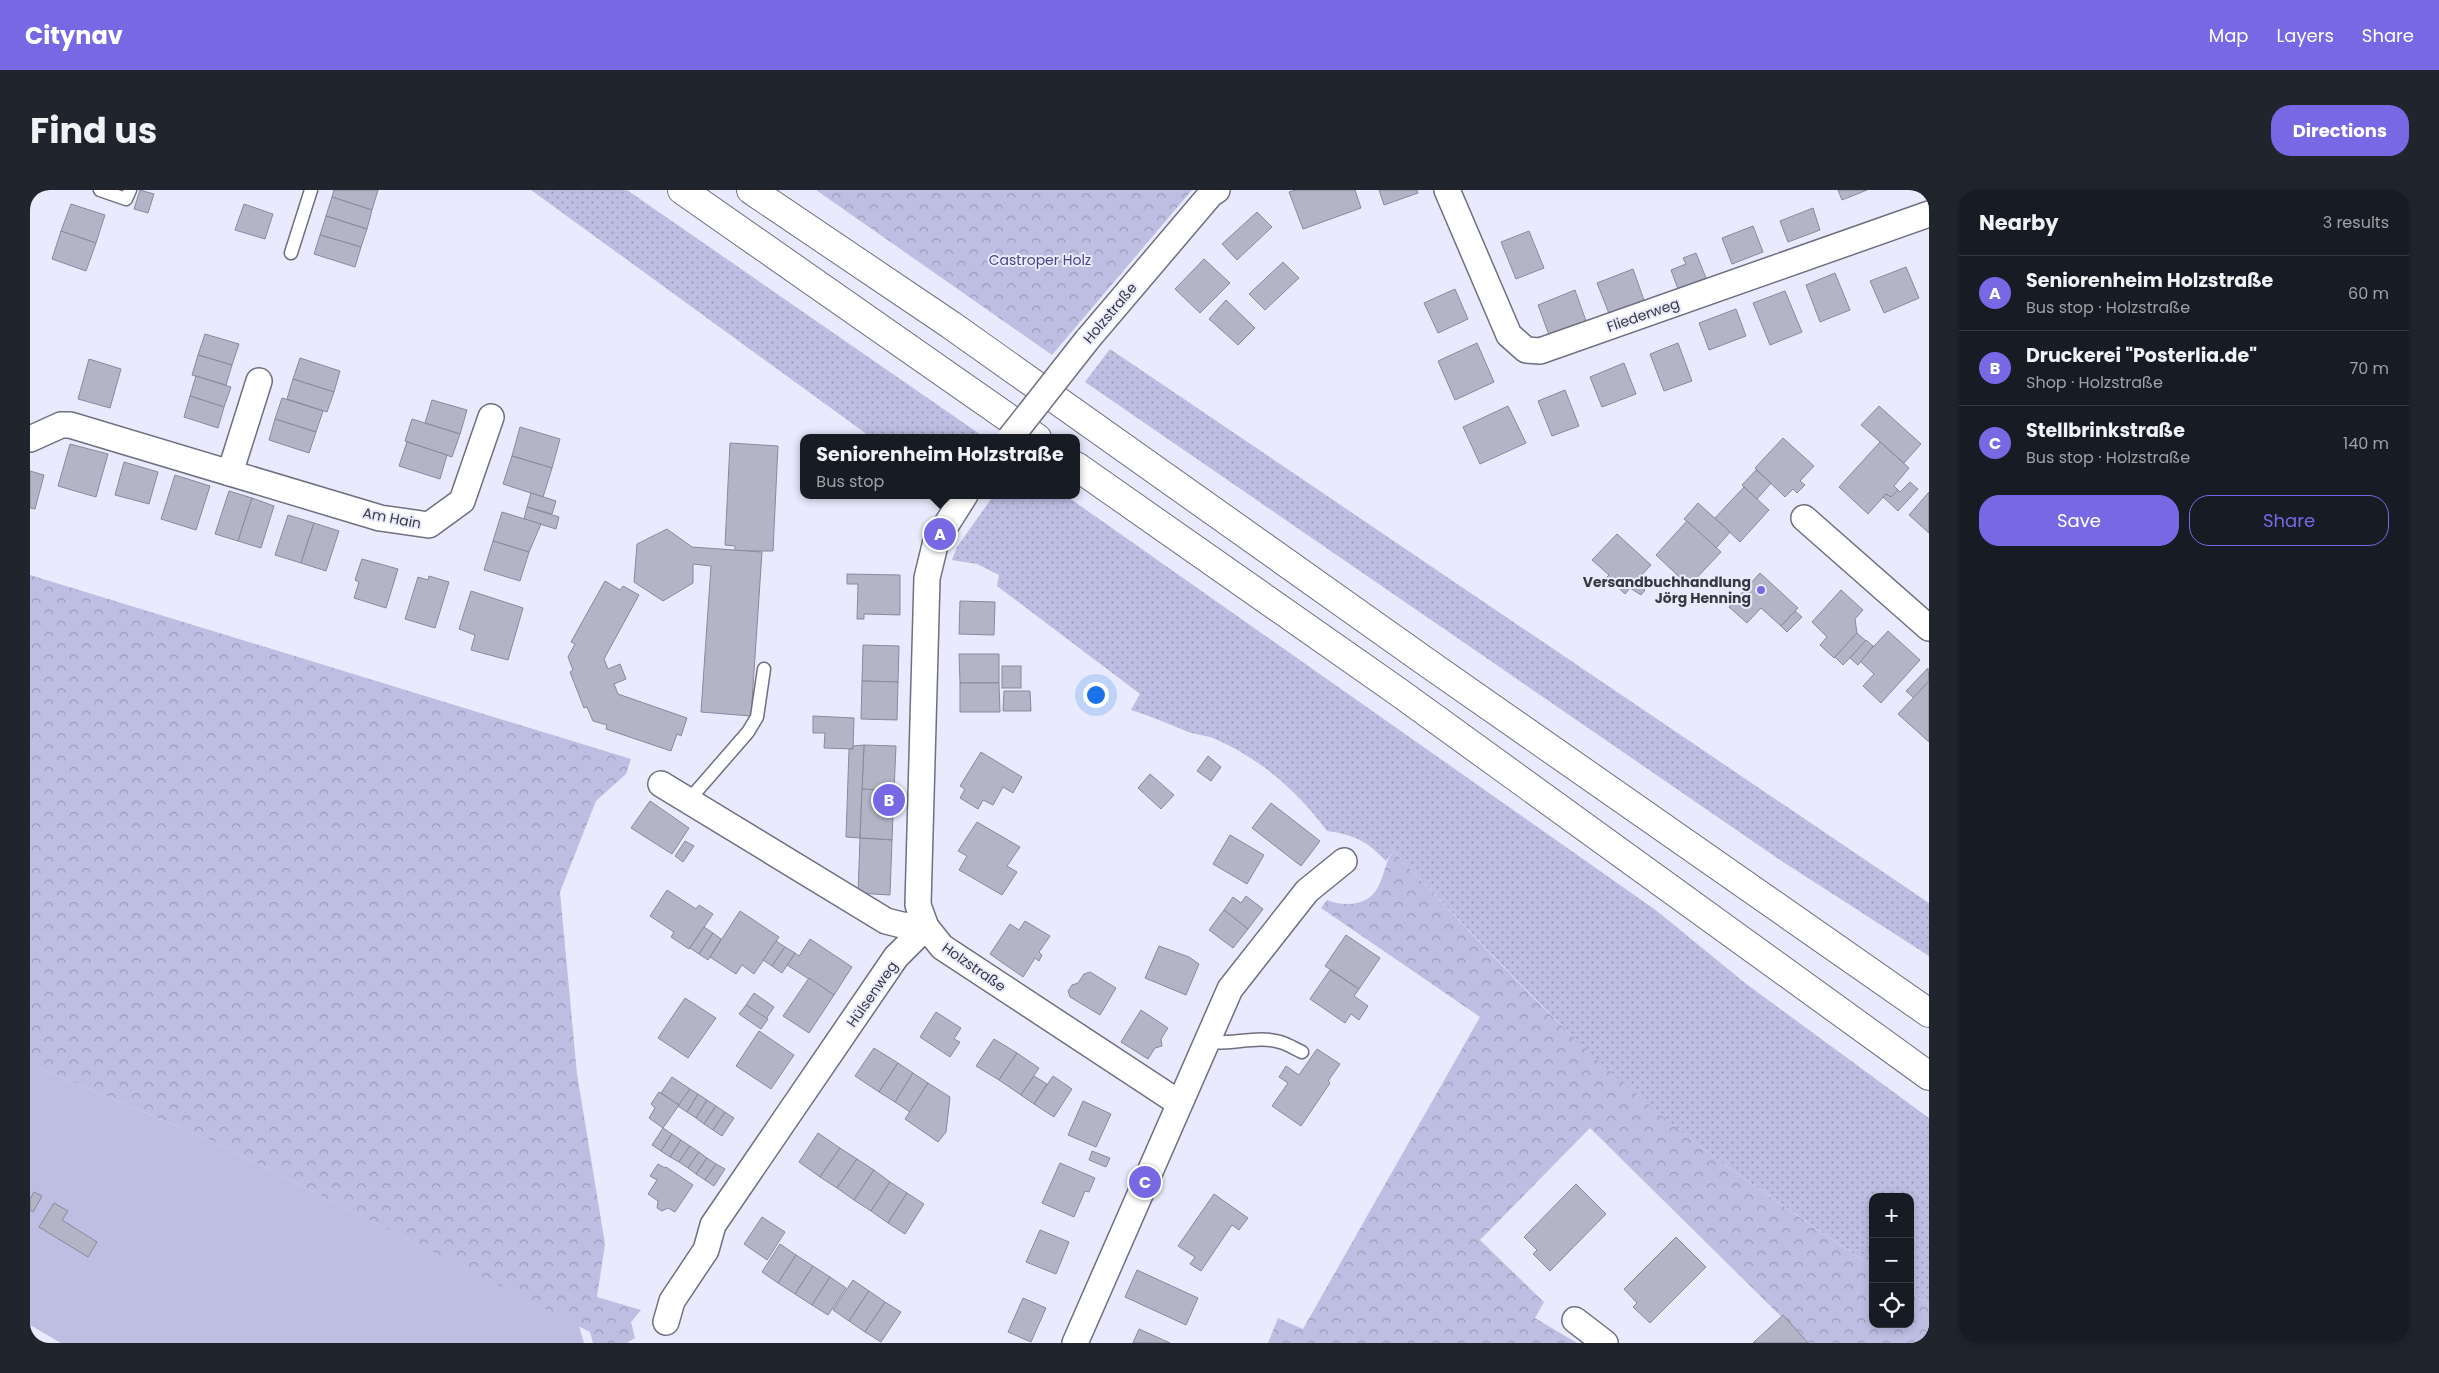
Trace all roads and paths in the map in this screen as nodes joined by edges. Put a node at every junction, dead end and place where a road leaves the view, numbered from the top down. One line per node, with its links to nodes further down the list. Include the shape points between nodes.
1 (100, 190): 2 (lane, via 126,199)
2 (130, 190)
3 (311, 190): 9 (lane)
4 (682, 190): 13 (highway)
5 (751, 190): 25 (highway, via 967,336)
6 (1447, 190): 8 (street, Fliederweg, via 1509,334 1526,350 1540,351)
7 (1212, 191): 12 (street, Holzstraße, bridge)
8 (1929, 214)
9 (291, 253)
10 (259, 381): 16 (street)
11 (491, 417): 16 (street, Am Hain, via 462,501 429,526 380,518)
12 (1013, 434)
13 (1031, 434)
14 (30, 439): 16 (street, Am Hain, via 61,425 70,425)
15 (1080, 469): 28 (highway, via 1397,691)
16 (230, 473)
17 (962, 499): 24 (street, Holzstraße, via 936,540 926,578 918,906)
18 (1804, 518): 19 (street)
19 (1929, 628)
20 (764, 670): 22 (lane, via 757,717 748,732)
21 (661, 784): 22 (street)
22 (688, 801): 24 (street, via 886,920)
23 (1344, 861): 26 (street, via 1307,891 1230,989)
24 (926, 927): 29 (street, Holzstraße, via 942,946); 31 (street, Hülsenweg, via 896,958 713,1225 706,1250 672,1301)
25 (1929, 1013)
26 (1208, 1042): 27 (lane, via 1225,1044 1263,1040 1280,1042); 29 (street)
27 (1302, 1052)
28 (1929, 1076)
29 (1178, 1103): 32 (street)
30 (1575, 1320): 33 (street)
31 (666, 1322)
32 (1075, 1343)
33 (1605, 1343)

